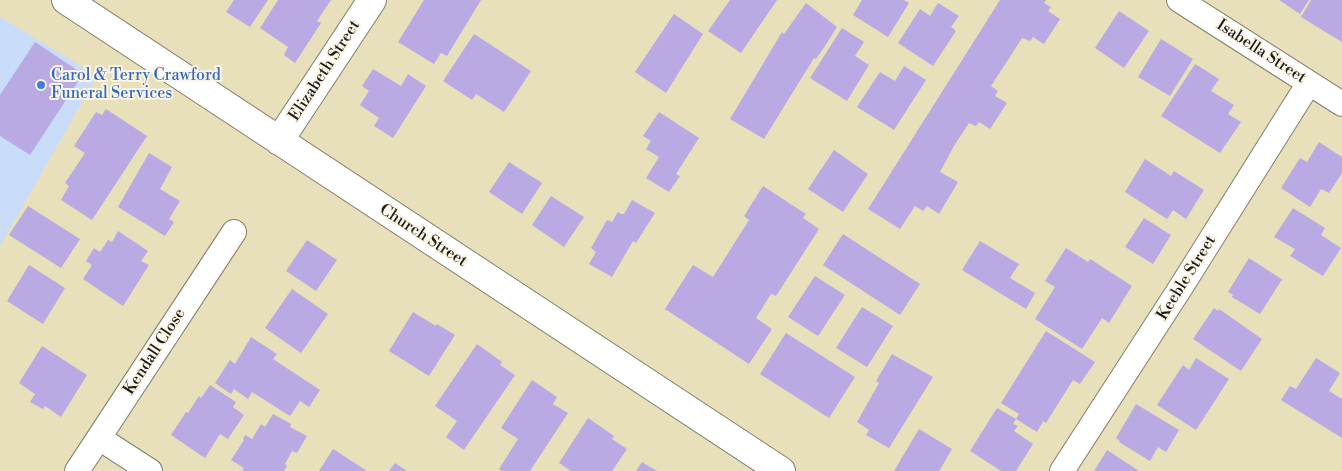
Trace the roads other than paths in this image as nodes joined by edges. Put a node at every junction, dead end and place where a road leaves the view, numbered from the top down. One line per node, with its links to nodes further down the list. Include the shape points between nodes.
1 (66, 0): 6 (street, Church Street)
2 (372, 0): 6 (street, Elizabeth Street)
3 (1180, 0): 4 (street, Isabella Street)
4 (1309, 82): 5 (street, Isabella Street); 12 (street, Keeble Street)
5 (1342, 104)
6 (279, 141): 11 (street, Church Street)
7 (234, 232): 8 (street, Kendall Close)
8 (98, 438): 9 (street, Kendall Close); 10 (street)
9 (77, 471)
10 (150, 471)
11 (781, 471)
12 (1062, 471)

